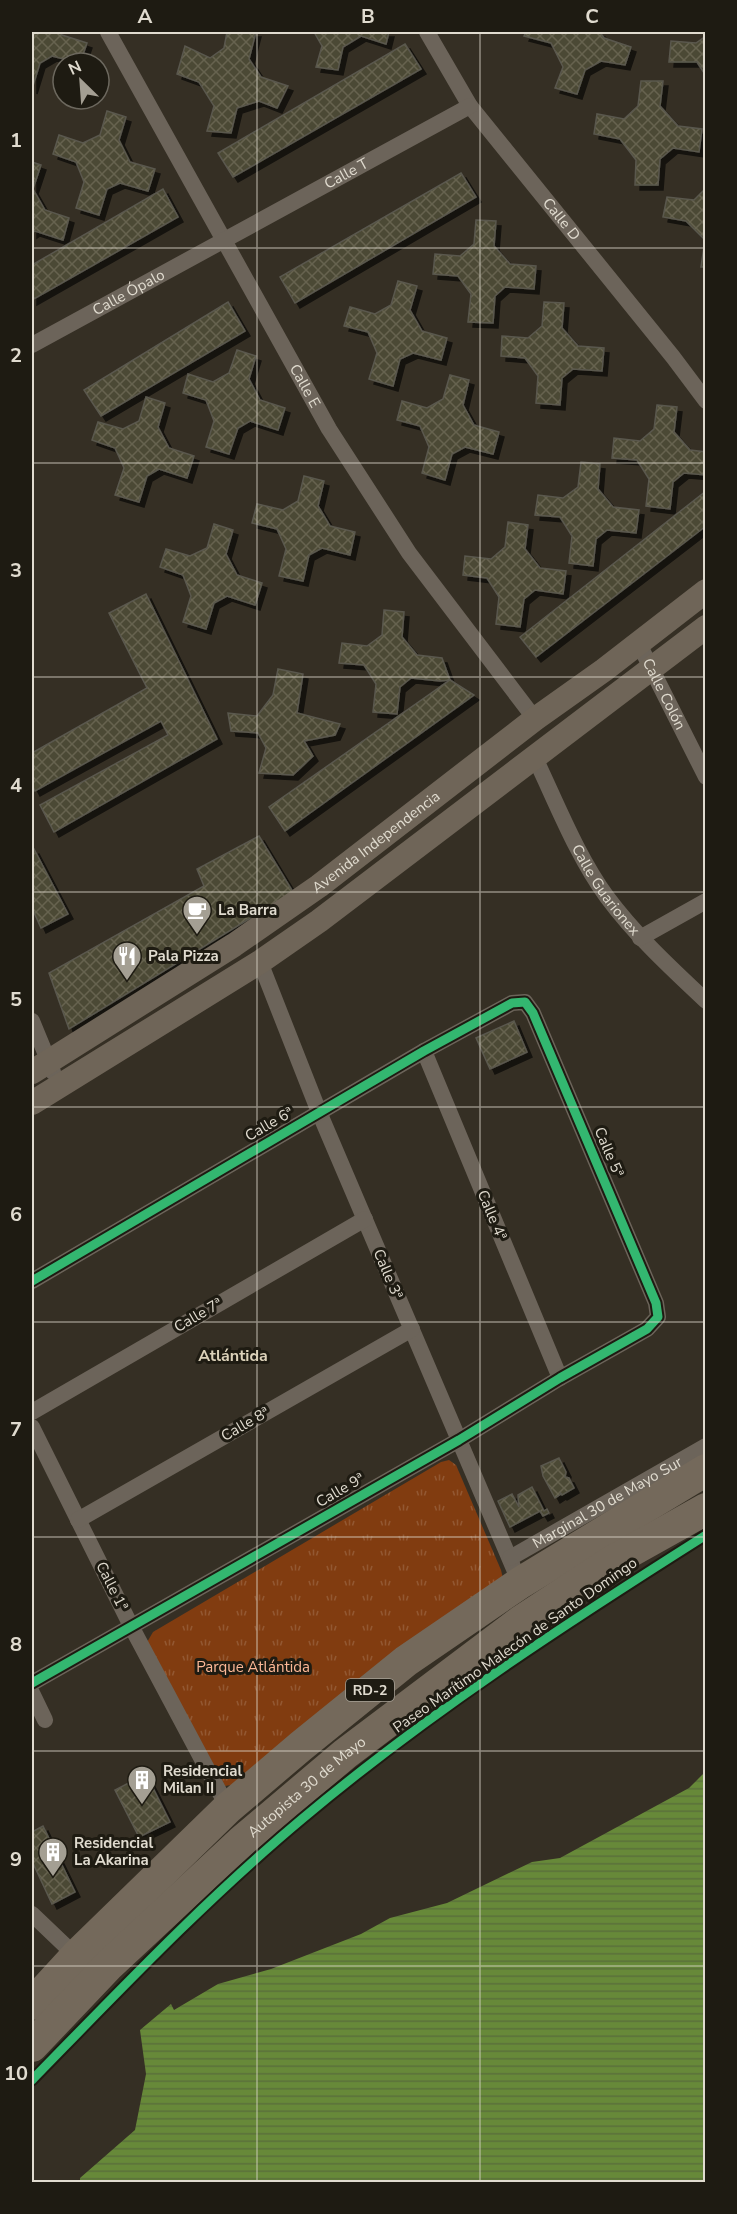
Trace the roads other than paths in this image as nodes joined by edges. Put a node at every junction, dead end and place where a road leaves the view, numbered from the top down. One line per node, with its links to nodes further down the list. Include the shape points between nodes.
1 (108, 32): 4 (street, Calle E)
2 (427, 32): 3 (street, Calle D)
3 (470, 106): 4 (street, Calle T); 6 (street, Calle D)
4 (224, 240): 5 (street, Calle Ópalo); 11 (street, Calle E, via 329,429 409,553)
5 (32, 345)
6 (705, 401)
7 (705, 591): 9 (main road, Avenida Independencia)
8 (705, 627): 10 (main road, Avenida Independencia)
9 (639, 644): 10 (street, Calle Colón); 11 (main road, Avenida Independencia)
10 (653, 668): 12 (main road, Avenida Independencia); 13 (street, Calle Colón)
11 (535, 719): 21 (main road, Avenida Independencia, via 319,886 234,945)
12 (535, 758): 15 (street, Calle Guarionex, via 591,872); 16 (main road, Avenida Independencia)
13 (705, 777)
14 (705, 901): 15 (street)
15 (640, 938): 17 (street, Calle Guarionex)
16 (260, 962): 22 (main road, Avenida Independencia); 24 (street, Calle 3ª)
17 (705, 1001)
18 (525, 1002): 20 (street, Calle 6ª, via 512,1004); 27 (street, Calle 5ª, via 533,1012 657,1303)
19 (32, 1021): 21 (street)
20 (424, 1051): 24 (street, Calle 6ª); 29 (street, Calle 4ª)
21 (40, 1067): 22 (street)
22 (59, 1086): 23 (main road, Avenida Independencia)
23 (32, 1103)
24 (319, 1112): 25 (street, Calle 3ª); 26 (street, Calle 6ª)
25 (365, 1219): 28 (street, Calle 3ª); 30 (street, Calle 7ª)
26 (32, 1281)
27 (658, 1317): 29 (street, Calle 9ª, via 647,1329)
28 (412, 1329): 32 (street, Calle 3ª); 36 (street, Calle 8ª)
29 (560, 1378): 32 (street, Calle 9ª)
30 (32, 1412)
31 (32, 1427): 36 (street, Calle 1ª)
32 (459, 1440): 37 (street, Calle 3ª); 38 (street, Calle 9ª)
33 (705, 1446): 37 (street, Marginal 30 de Mayo Sur)
34 (705, 1470): 37 (highway, RD-2)
35 (705, 1509): 46 (highway, Autopista 30 de Mayo / RD-2, via 520,1622 345,1754 242,1841 109,1965)
36 (78, 1520): 38 (street, Calle 1ª)
37 (515, 1571): 42 (highway, RD-2)
38 (131, 1626): 39 (street, Calle 9ª); 42 (street, Calle 1ª)
39 (32, 1683)
40 (32, 1693): 41 (street)
41 (45, 1720)
42 (228, 1808): 44 (highway, RD-2)
43 (32, 1914): 44 (street)
44 (76, 1956): 45 (highway, RD-2)
45 (32, 2004)
46 (32, 2046)

